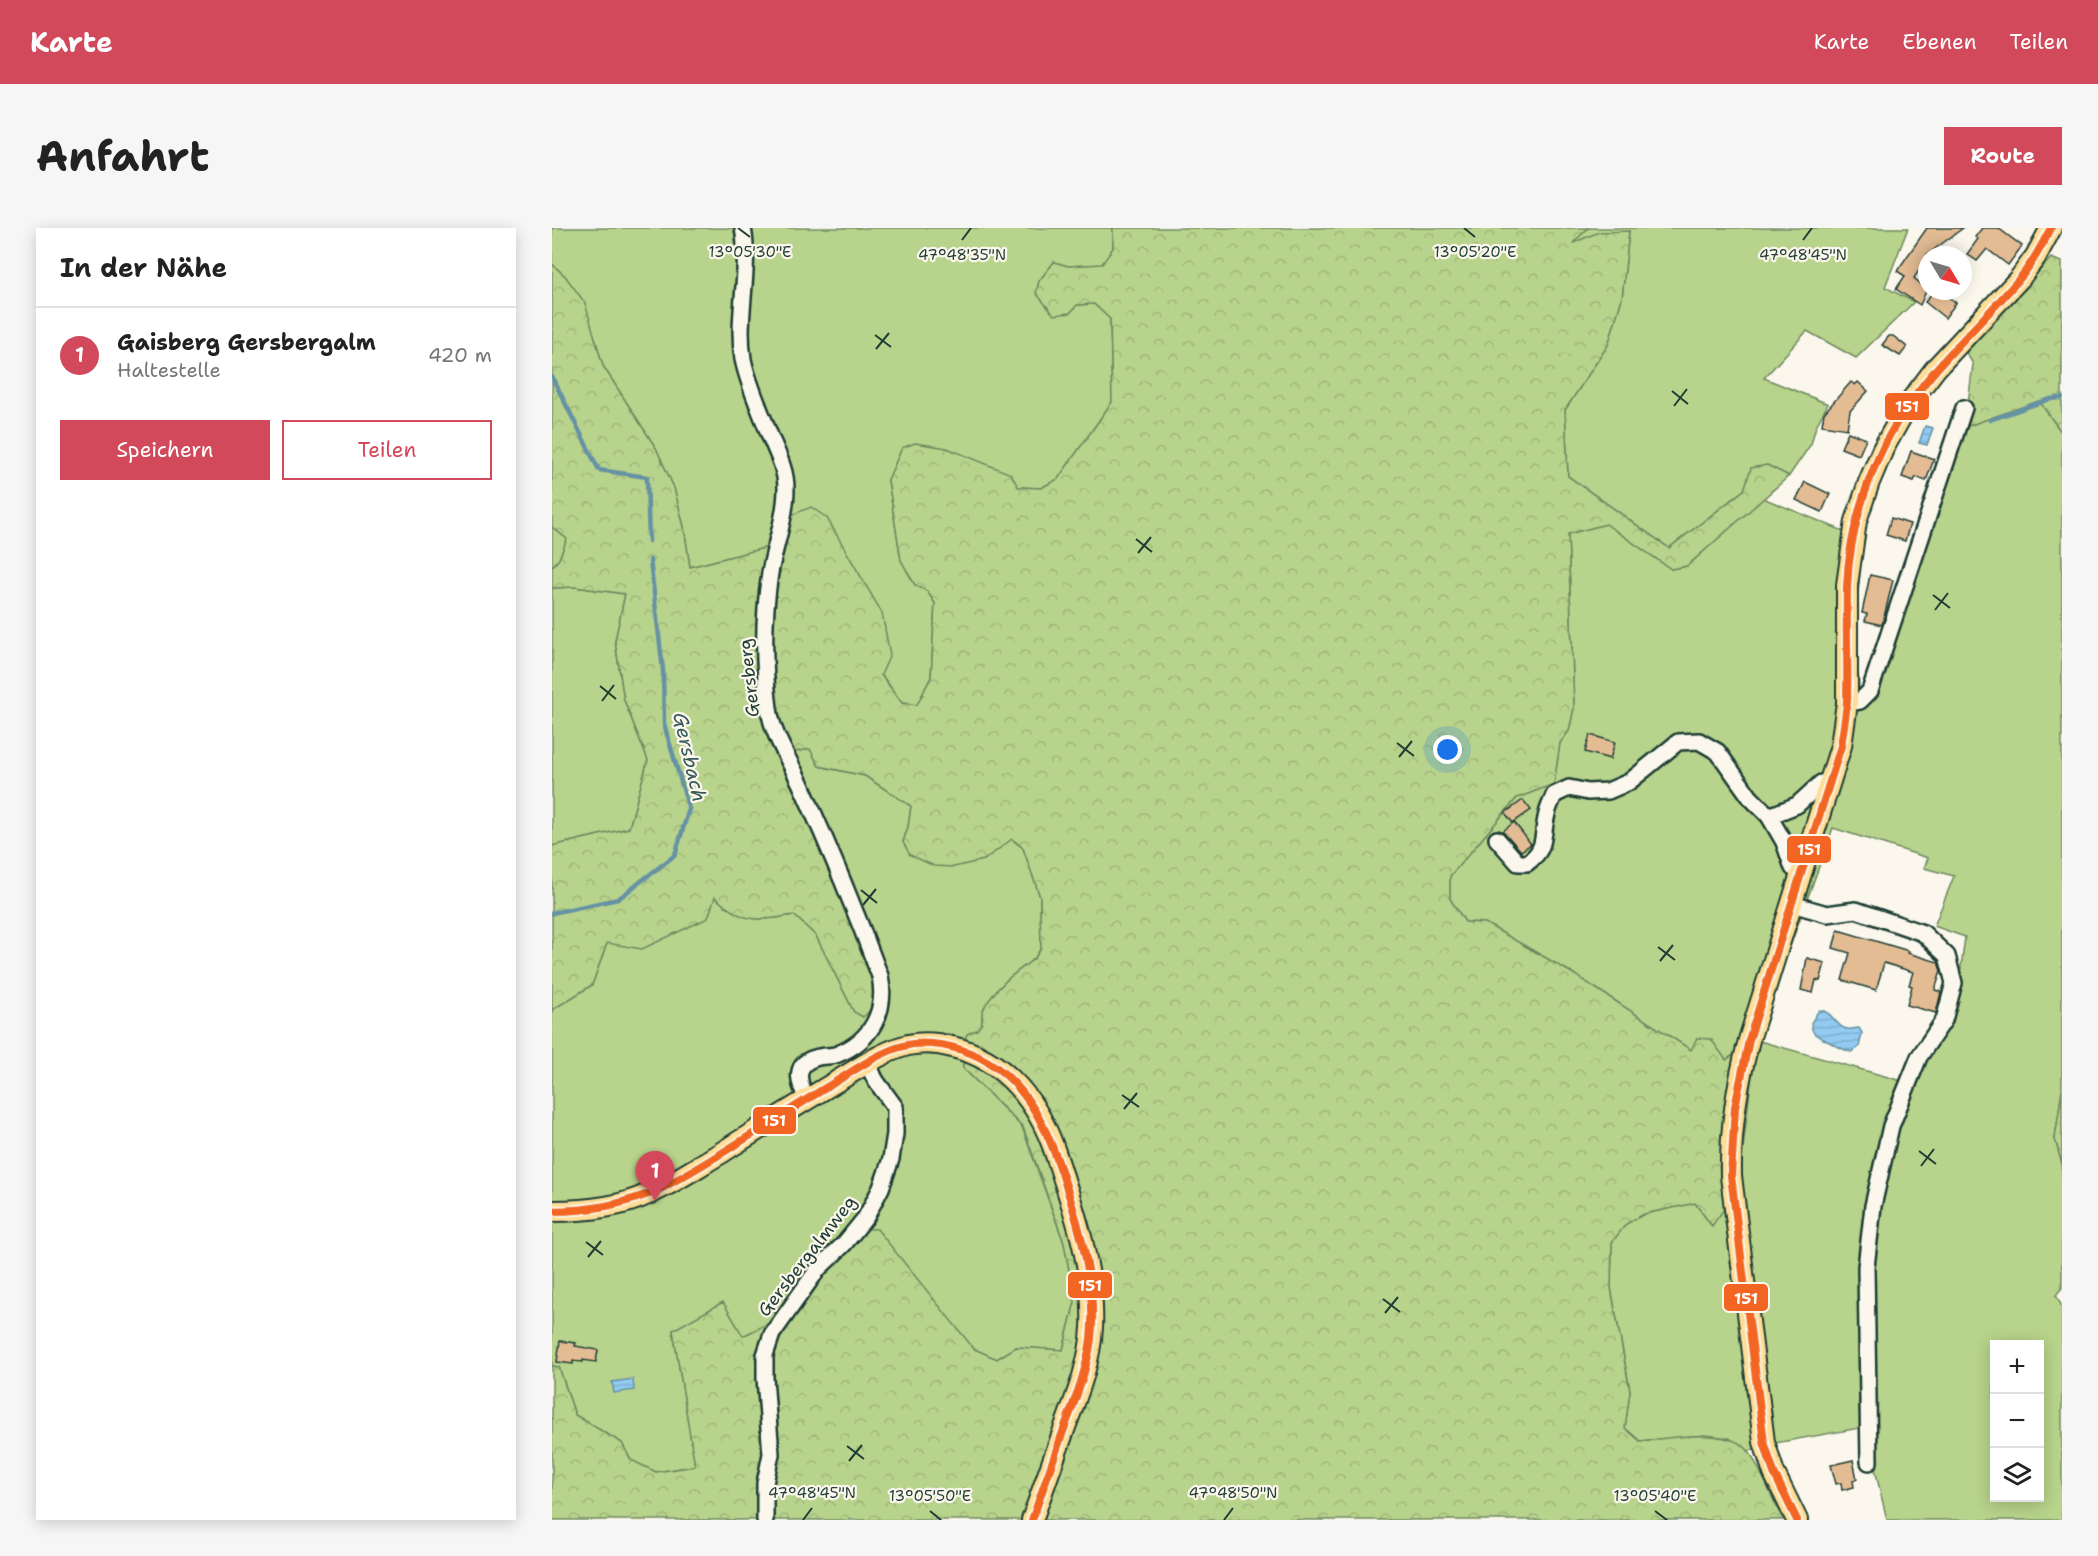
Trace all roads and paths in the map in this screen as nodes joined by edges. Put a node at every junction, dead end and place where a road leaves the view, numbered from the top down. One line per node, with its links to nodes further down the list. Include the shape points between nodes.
1 (743, 228): 11 (street, Gersberg, via 743,358 786,483 764,611 768,708 848,892 882,989 879,1015 866,1035 849,1049 803,1065 798,1077)
2 (2051, 228): 4 (main road, via 2020,278 1936,368 1907,406 1883,449 1856,520 1847,585)
3 (1964, 408): 4 (street, via 1870,691 1860,701)
4 (1847, 704): 5 (main road)
5 (1830, 784): 6 (street, via 1821,783 1797,805); 8 (main road)
6 (1769, 816): 7 (street, via 1750,797 1718,752 1699,741 1678,742 1629,782 1608,791 1569,788 1554,795 1546,815 1544,842 1537,856 1527,863 1518,863); 8 (street, via 1793,868)
7 (1497, 838)
8 (1802, 873): 9 (main road)
9 (1792, 904): 13 (street, via 1827,914 1856,910 1923,933 1947,956 1954,983 1944,1020 1920,1056 1891,1126 1873,1206 1866,1267); 16 (main road, via 1751,1030 1734,1109 1731,1160 1764,1442)
10 (867, 1064): 11 (main road); 14 (street, Gersbergalmweg, via 895,1107 891,1159 866,1217 804,1286 772,1334 765,1354 771,1455 765,1483); 15 (main road, via 911,1044 936,1044 985,1059 1026,1095 1055,1154 1087,1269 1092,1326 1080,1387)
11 (808, 1099): 12 (main road, via 649,1194 606,1207)
12 (552, 1211)
13 (1869, 1462)
14 (765, 1520)
15 (1032, 1520)
16 (1797, 1520)

